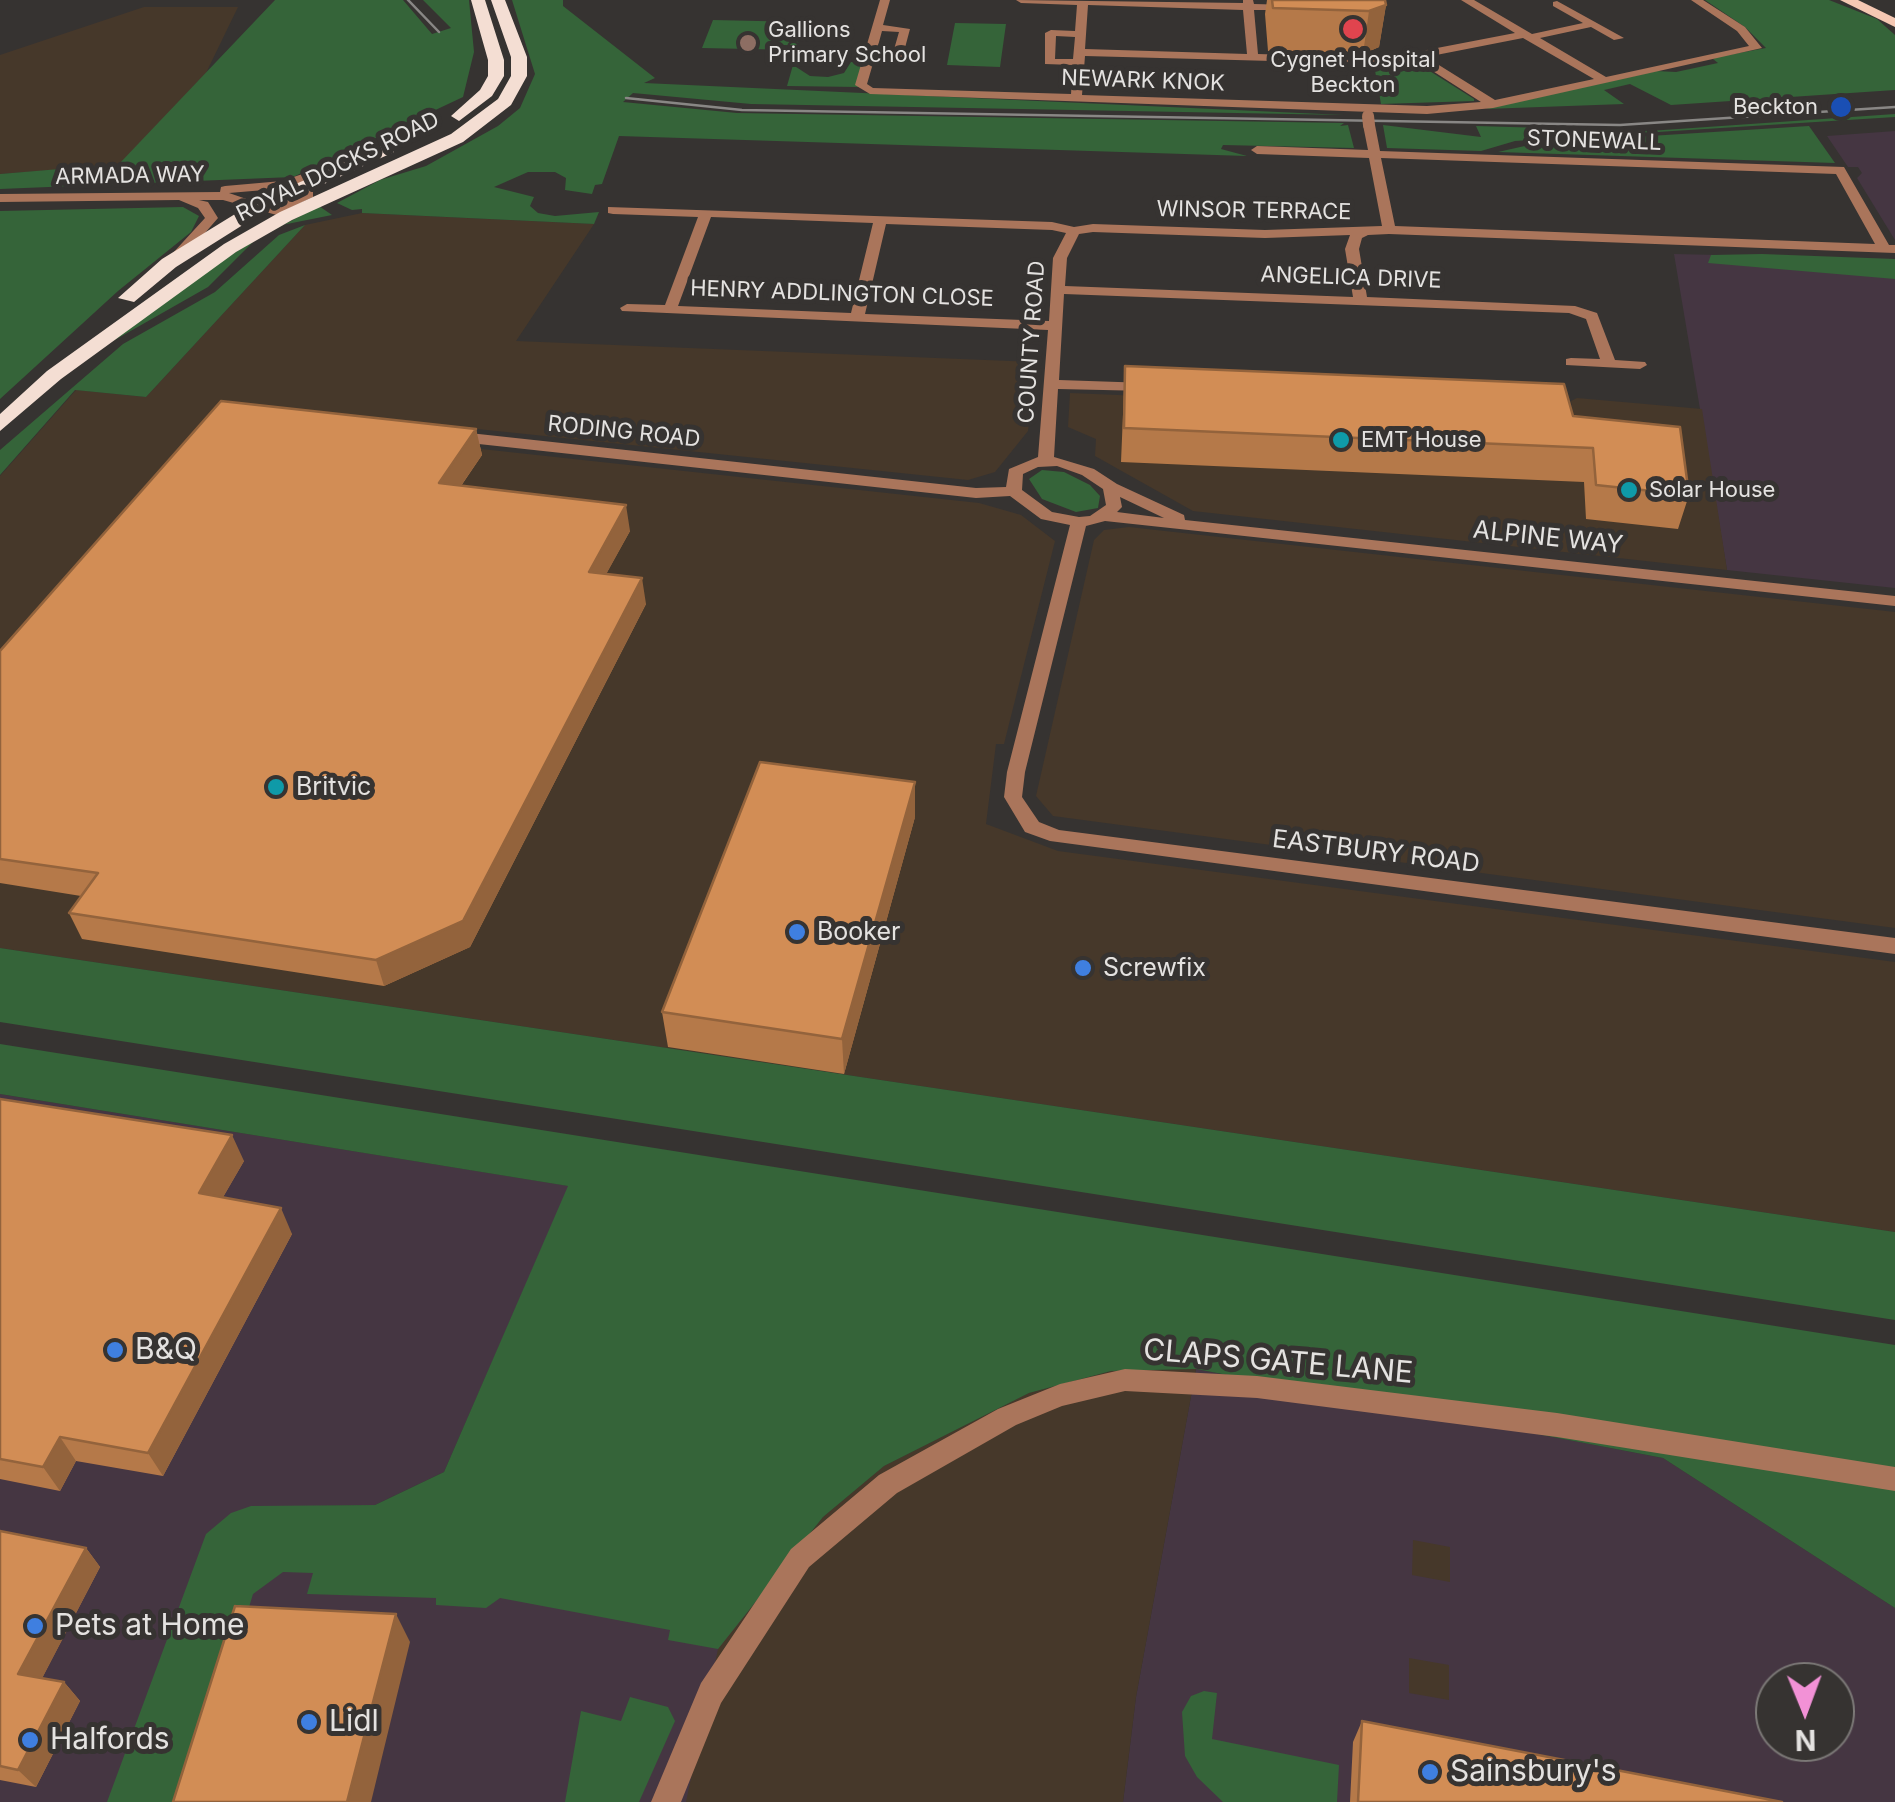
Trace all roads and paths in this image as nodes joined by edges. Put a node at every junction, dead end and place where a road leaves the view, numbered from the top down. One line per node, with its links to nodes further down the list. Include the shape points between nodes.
1 (460, 0): 17 (highway)
2 (478, 0): 17 (highway, ROYAL DOCKS ROAD)
3 (498, 0): 29 (highway, ROYAL DOCKS ROAD, via 519,56 519,76 506,102)
4 (885, 0): 16 (street)
5 (1021, 0): 9 (street)
6 (1466, 0): 19 (street)
7 (1696, 0): 25 (street, NEWARK KNOK, via 1741,29 1756,48)
8 (1847, 0): 14 (main road)
9 (1083, 1): 10 (street); 18 (street)
10 (1248, 3): 12 (street); 24 (street)
11 (1557, 4): 13 (street)
12 (1304, 8)
13 (1580, 17): 15 (street); 19 (street)
14 (1892, 20)
15 (1592, 24): 19 (street); 20 (street)
16 (878, 28): 21 (street); 21 (street, via 905,29 898,57)
17 (486, 30): 31 (highway, ROYAL DOCKS ROAD, via 496,76 486,93 453,120)
18 (1081, 34): 23 (street); 23 (street, via 1051,33 1049,62)
19 (1526, 34): 22 (street); 25 (street)
20 (1618, 38)
21 (870, 56): 26 (street, NEWARK KNOK, via 863,88)
22 (1417, 56): 24 (street); 27 (street)
23 (1079, 57): 24 (street); 26 (street)
24 (1253, 58)
25 (1605, 80): 27 (street, NEWARK KNOK)
26 (1076, 98): 28 (street, NEWARK KNOK)
27 (1493, 104): 28 (street, NEWARK KNOK)
28 (1368, 116): 32 (street)
29 (477, 125): 33 (highway); 40 (highway, ROYAL DOCKS ROAD)
30 (1257, 150): 32 (street, STONEWALL)
31 (375, 152): 34 (street, via 284,185); 37 (highway, ROYAL DOCKS ROAD)
32 (1374, 154): 42 (street); 45 (street, STONEWALL, via 1840,170)
33 (308, 194): 37 (street, ARMADA WAY, via 282,208)
34 (158, 195): 35 (street, ARMADA WAY); 36 (street, ARMADA WAY); 37 (street, ARMADA WAY, via 224,196)
35 (0, 198)
36 (194, 202): 37 (street, ARMADA WAY); 46 (street, via 207,208 211,222)
37 (259, 207): 40 (street, ARMADA WAY); 46 (highway, ROYAL DOCKS ROAD)
38 (613, 210): 39 (street, WINSOR TERRACE)
39 (706, 214): 41 (street, WINSOR TERRACE); 50 (street)
40 (286, 216): 56 (highway, ROYAL DOCKS ROAD, via 163,293)
41 (880, 220): 43 (street, WINSOR TERRACE); 51 (street)
42 (1389, 230): 44 (street, WINSOR TERRACE); 45 (street, WINSOR TERRACE)
43 (1074, 232): 44 (street, WINSOR TERRACE); 47 (street, COUNTY ROAD, via 1062,249)
44 (1363, 232): 48 (street, via 1352,249)
45 (1890, 248)
46 (169, 264): 56 (highway, ROYAL DOCKS ROAD, via 100,320)
47 (1058, 290): 48 (street, ANGELICA DRIVE); 52 (street, COUNTY ROAD)
48 (1358, 306): 54 (street, ANGELICA DRIVE, via 1582,311 1592,316)
49 (627, 308): 50 (street, HENRY ADDLINGTON CLOSE)
50 (670, 310): 51 (street, HENRY ADDLINGTON CLOSE)
51 (857, 317): 52 (street, HENRY ADDLINGTON CLOSE)
52 (1056, 326): 57 (street, COUNTY ROAD)
53 (1572, 362): 54 (street)
54 (1609, 363): 55 (street)
55 (1640, 364)
56 (54, 375): 59 (highway, ROYAL DOCKS ROAD)
57 (1050, 384): 58 (street); 61 (street, COUNTY ROAD)
58 (1159, 388)
59 (0, 425)
60 (436, 434): 63 (street, RODING ROAD, via 976,493)
61 (1046, 460): 62 (street, ALPINE WAY, via 1074,465); 63 (street, via 1015,472)
62 (1111, 487): 64 (street, via 1114,507); 66 (street, ALPINE WAY)
63 (1014, 491): 65 (street, via 1036,511)
64 (1105, 516): 65 (street, ALPINE WAY); 66 (street, ALPINE WAY)
65 (1079, 522): 68 (street, EASTBURY ROAD, via 1012,796 1032,827 1057,836)
66 (1195, 525): 67 (street, ALPINE WAY)
67 (1895, 600)
68 (1895, 946)
69 (1895, 1480): 70 (street, CLAPS GATE LANE, via 1558,1425 1204,1382 1125,1380 1060,1394 888,1484 800,1558 711,1693)
70 (666, 1802)

